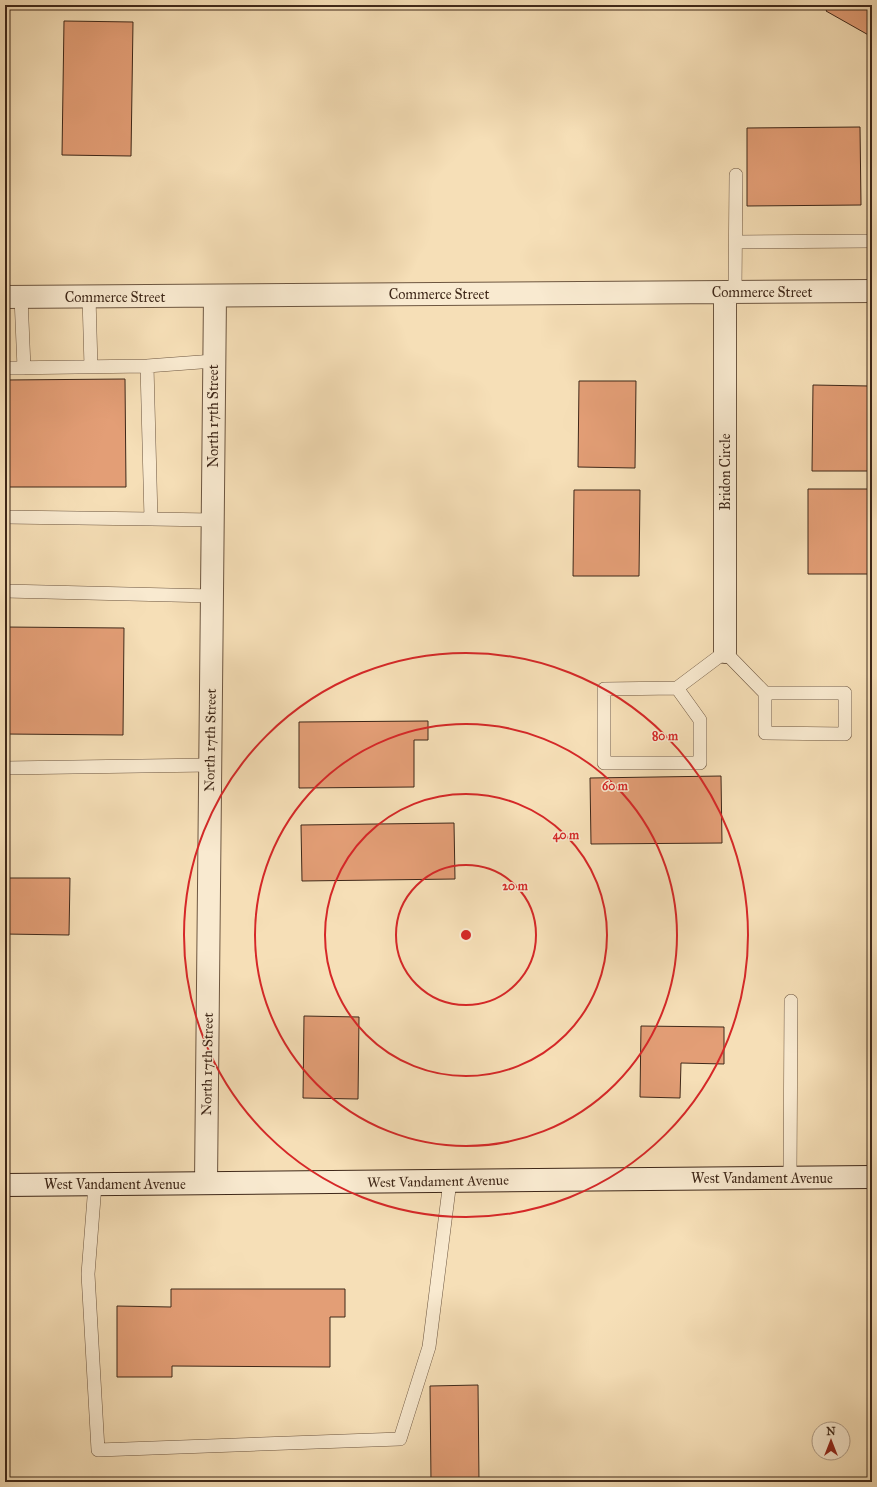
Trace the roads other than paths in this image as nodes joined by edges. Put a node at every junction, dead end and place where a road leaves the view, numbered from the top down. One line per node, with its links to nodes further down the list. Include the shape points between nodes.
1 (736, 175): 3 (lane)
2 (872, 241): 3 (lane)
3 (736, 242): 5 (lane)
4 (872, 291): 5 (street, Commerce Street)
5 (730, 292): 6 (street, Commerce Street); 19 (street, Bridon Circle)
6 (215, 296): 8 (street, Commerce Street); 9 (street, North 17th Street)
7 (13, 297): 8 (street, Commerce Street); 13 (lane)
8 (89, 297): 11 (lane)
9 (214, 360): 10 (lane); 16 (street, North 17th Street)
10 (148, 366): 11 (lane); 15 (lane)
11 (91, 367): 13 (lane)
12 (5, 368): 13 (lane)
13 (24, 368)
14 (5, 517): 15 (lane)
15 (151, 519): 16 (lane)
16 (212, 520): 18 (street, North 17th Street)
17 (5, 591): 18 (lane)
18 (212, 596): 22 (street, North 17th Street)
19 (725, 652): 20 (lane); 21 (lane)
20 (677, 688): 20 (lane, via 604,688 604,763 700,763 700,720)
21 (765, 693): 21 (lane, via 845,693 845,734 765,733)
22 (210, 765): 23 (lane); 28 (street, North 17th Street)
23 (5, 768)
24 (791, 1001): 26 (lane)
25 (872, 1177): 26 (street, West Vandament Avenue)
26 (790, 1178): 27 (street, West Vandament Avenue)
27 (450, 1181): 28 (street, West Vandament Avenue); 29 (lane, via 429,1347 400,1439 98,1450 88,1274)
28 (206, 1183): 29 (street, West Vandament Avenue)
29 (95, 1184): 30 (street, West Vandament Avenue)
30 (5, 1185)

